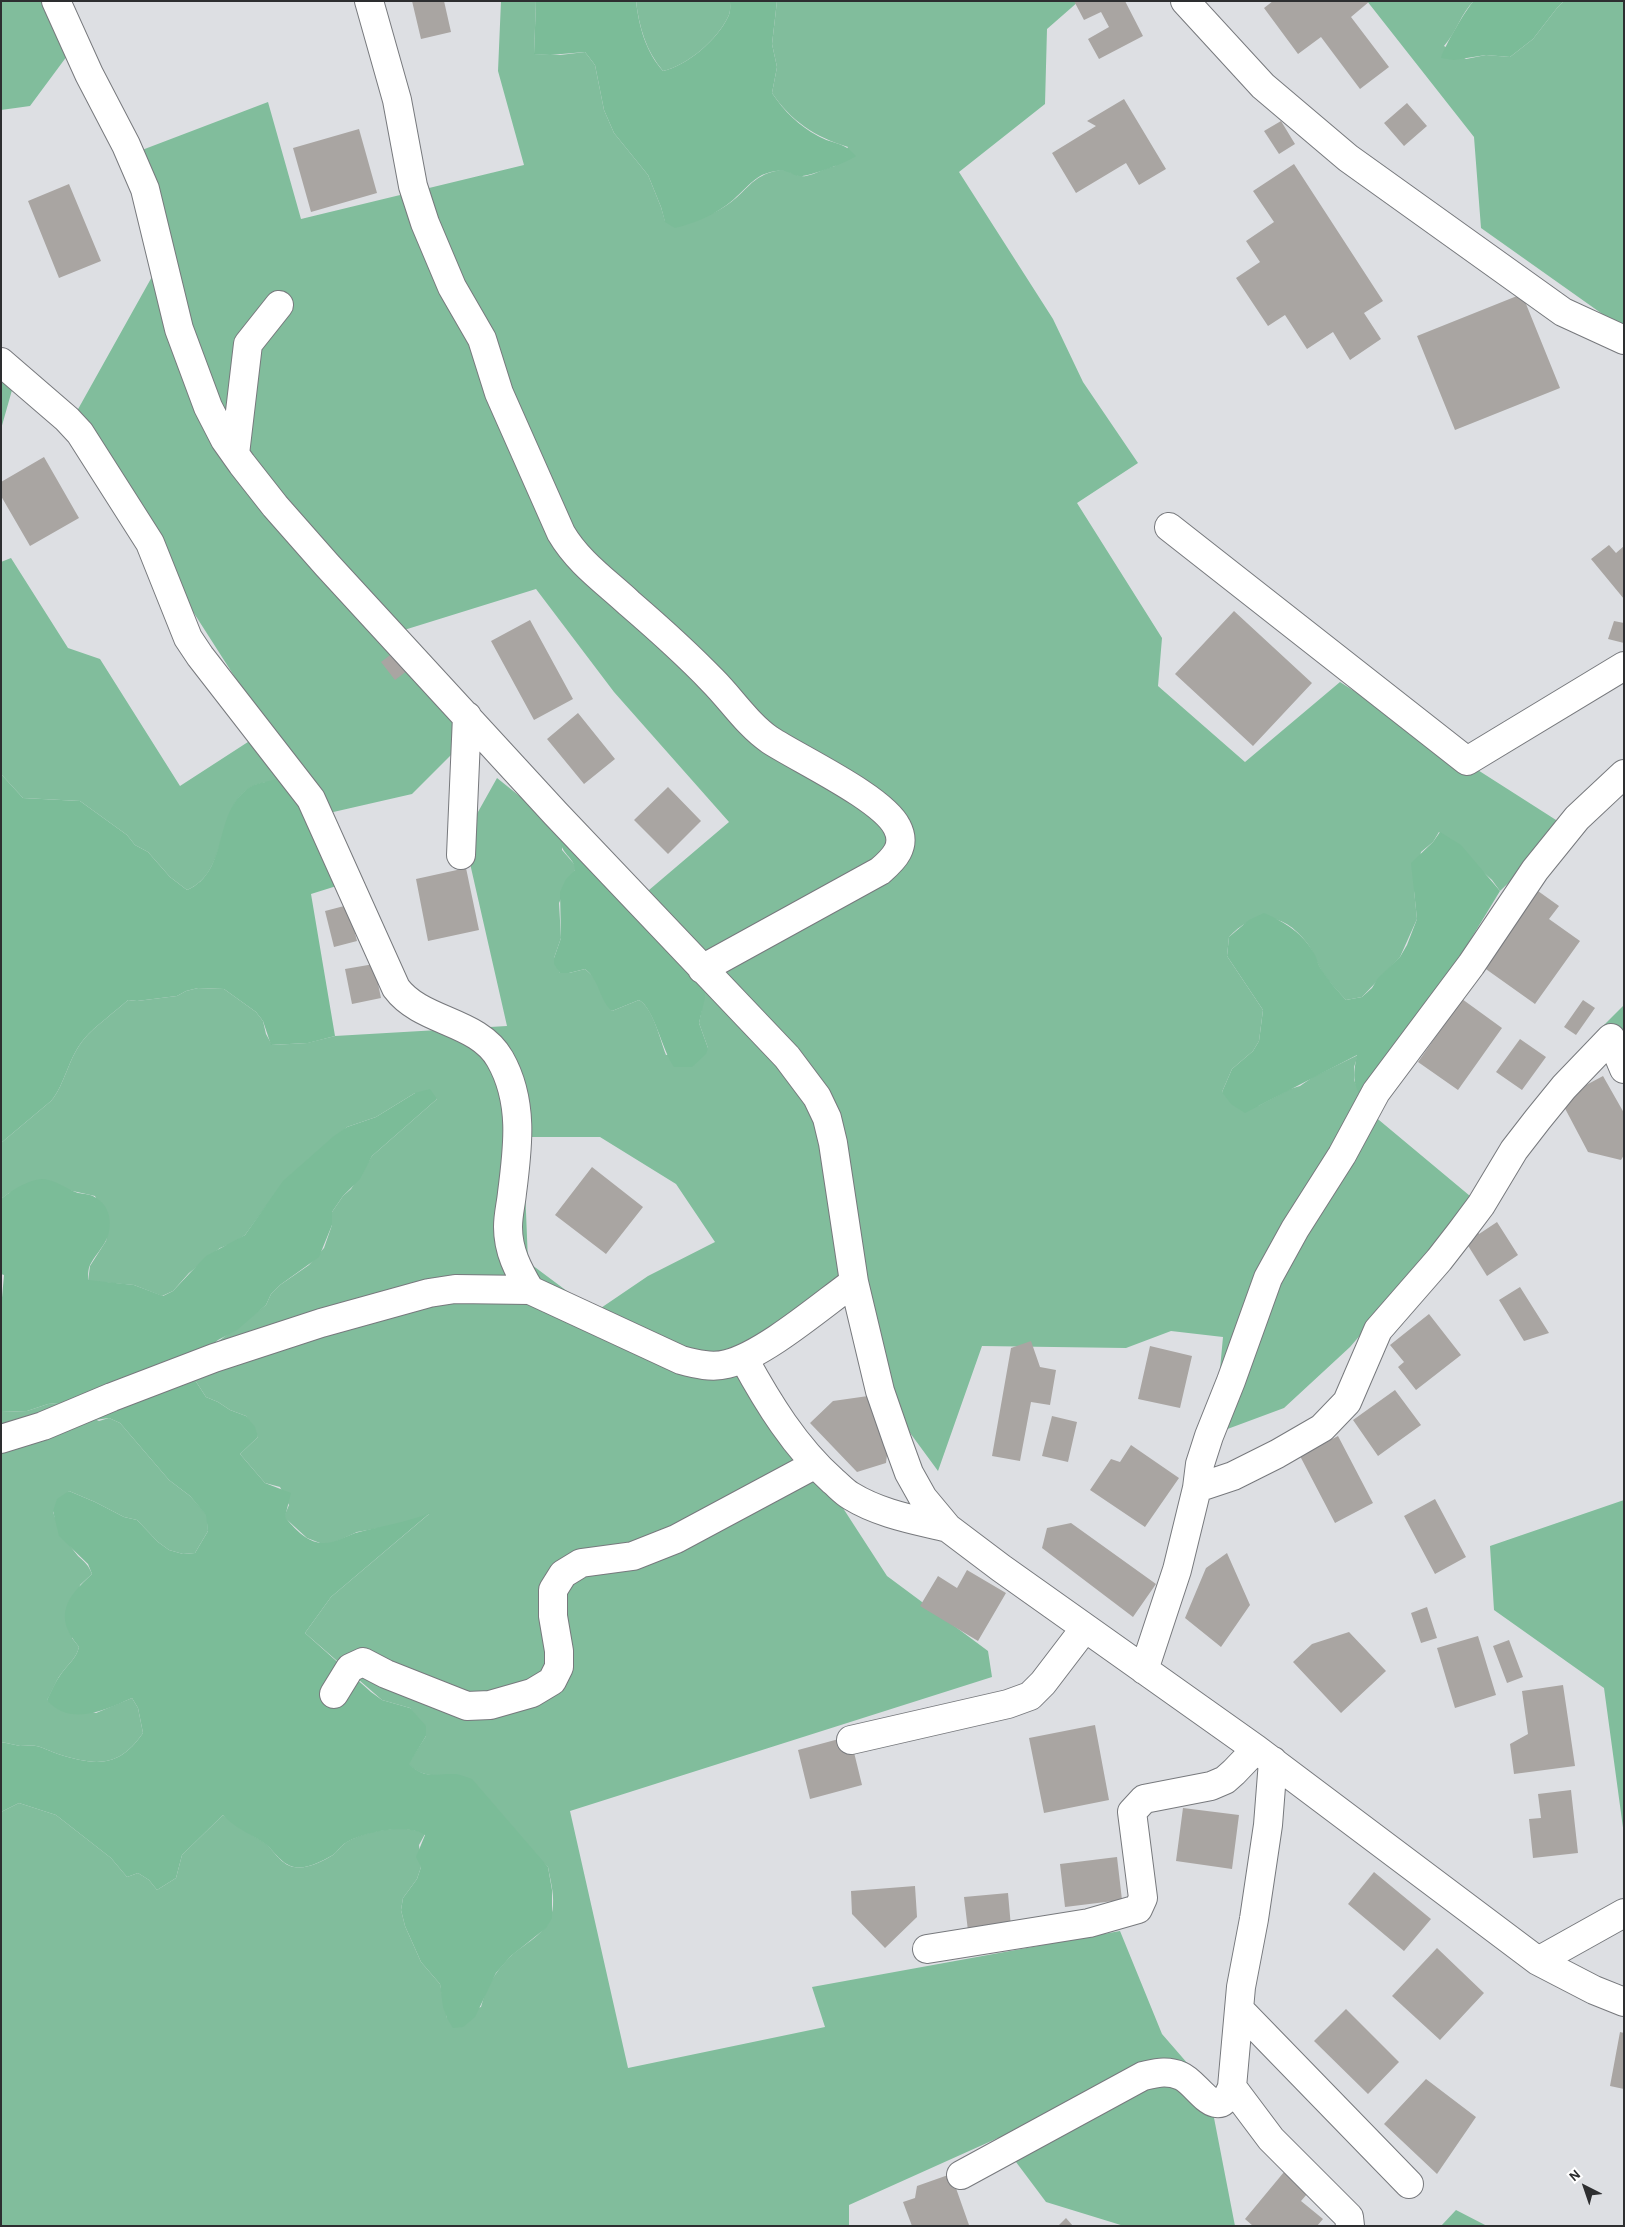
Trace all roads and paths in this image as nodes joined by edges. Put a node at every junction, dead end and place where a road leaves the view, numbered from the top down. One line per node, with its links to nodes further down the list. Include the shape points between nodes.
1 (56, 1): 7 (street, via 145,189 179,329 208,408)
2 (369, 1): 13 (street, via 396,100 413,186 425,223 452,287 482,339 507,411 571,550 654,624 713,681 747,720 770,739 874,803 898,828 901,846 880,871)
3 (1185, 1): 5 (street, via 1263,86 1348,158 1563,312)
4 (279, 305): 7 (street, via 248,344)
5 (1624, 340)
6 (1, 362): 17 (street, via 80,433 135,519 153,551 188,638 311,799 396,988 410,1004 474,1034 499,1058 512,1088 518,1125 508,1226 515,1262)
7 (235, 454): 10 (street, via 327,565)
8 (1169, 527): 9 (street, via 1466,761)
9 (1624, 666)
10 (467, 716): 12 (street); 13 (street)
11 (1624, 774): 21 (street, via 1578,818 1534,870 1471,965 1376,1092 1268,1278 1209,1436)
12 (461, 855)
13 (702, 969): 16 (street, via 787,1057 817,1097 827,1118 833,1143)
14 (1618, 1029): 15 (street); 21 (street, via 1533,1125 1481,1205 1378,1330 1342,1408 1322,1428 1277,1454 1233,1476)
15 (1624, 1069)
16 (854, 1282): 18 (street); 22 (street, via 880,1391 909,1473 922,1498)
17 (530, 1290): 18 (street, via 681,1360 702,1365 726,1365); 19 (street, via 455,1289 429,1293 214,1358 43,1426)
18 (744, 1359): 20 (street, via 762,1392)
19 (1, 1439)
20 (814, 1464): 22 (street, via 850,1496 878,1509); 25 (street, via 676,1538 633,1556 581,1563 563,1574 553,1590 559,1667 552,1681 532,1694 490,1705 467,1706 363,1662 350,1668)
21 (1197, 1488): 24 (street, via 1178,1570)
22 (948, 1528): 23 (street)
23 (1085, 1628): 24 (street); 26 (street, via 1030,1696 1008,1704)
24 (1144, 1670): 27 (street)
25 (334, 1694)
26 (851, 1740)
27 (1265, 1755): 29 (street, via 1211,1786 1144,1799 1137,1804 1132,1812 1144,1898 1138,1910 1089,1923); 30 (street); 32 (street, via 1268,1825)
28 (1624, 1913): 30 (street)
29 (927, 1949)
30 (1538, 1961): 31 (street)
31 (1624, 2002)
32 (1239, 2009): 33 (street); 35 (street)
33 (1232, 2087): 34 (street, via 1228,2098 1220,2103 1212,2102 1183,2077 1166,2071 1143,2076); 36 (street, via 1270,2139 1349,2217)
34 (961, 2175)
35 (1409, 2184)
36 (1350, 2226)

